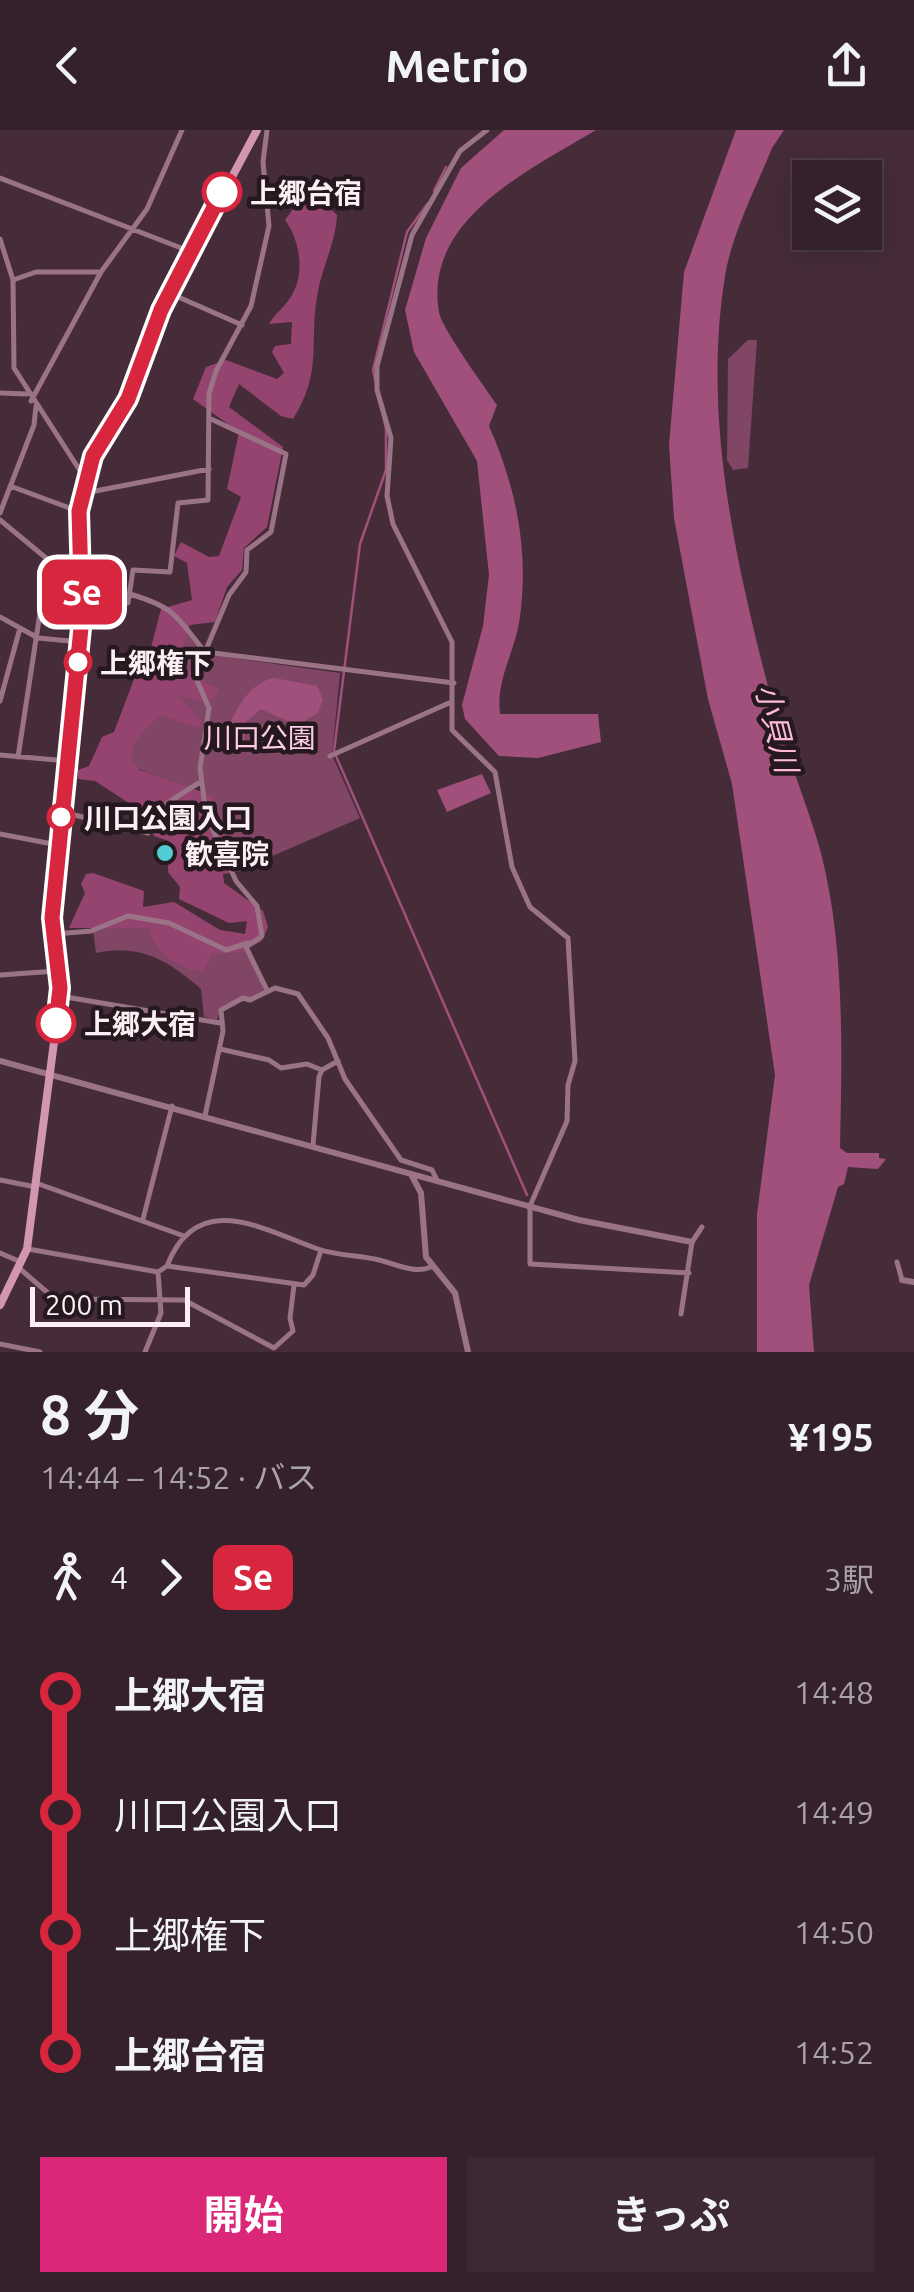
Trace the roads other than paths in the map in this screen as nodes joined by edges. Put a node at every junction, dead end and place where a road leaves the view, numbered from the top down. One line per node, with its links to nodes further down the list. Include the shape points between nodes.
1 (182, 130): 6 (street)
2 (257, 130): 8 (main road)
3 (267, 130): 14 (street, via 269,226)
4 (486, 130): 31 (street, via 460,152 412,236 378,366 377,390 391,438 387,496 393,524 452,642)
5 (0, 178): 6 (street)
6 (134, 228): 8 (street); 11 (street)
7 (0, 239): 9 (street)
8 (189, 252): 13 (main road)
9 (6, 261): 10 (street); 12 (street)
10 (0, 268)
11 (101, 272): 12 (street, via 36,272); 16 (street)
12 (13, 280): 16 (street, via 10,346)
13 (168, 293): 14 (street); 19 (main road, via 128,399)
14 (242, 325): 17 (street, via 216,371)
15 (0, 394): 16 (street)
16 (31, 400): 19 (street); 20 (street, via 34,425)
17 (211, 418): 18 (street); 30 (street, via 286,454 271,532 247,550 246,572)
18 (210, 469): 21 (street); 24 (street, via 208,500 178,503 170,572 133,570)
19 (86, 480): 21 (main road)
20 (10, 486): 22 (street); 23 (street)
21 (83, 493): 22 (main road)
22 (79, 511): 25 (main road)
23 (0, 516): 28 (street, via 46,558)
24 (130, 594): 25 (street, via 128,603); 30 (street, via 174,611)
25 (82, 599): 29 (main road)
26 (0, 617): 27 (street)
27 (20, 628): 28 (street); 32 (street)
28 (38, 638): 29 (street); 36 (street)
29 (80, 642): 37 (main road)
30 (204, 652): 31 (street); 38 (street, via 194,674 209,708)
31 (454, 683): 33 (street)
32 (0, 701)
33 (449, 703): 35 (street); 61 (street, via 452,730 495,772 512,867 530,907 568,938 576,1061 567,1121)
34 (0, 755): 36 (street)
35 (330, 756)
36 (18, 757): 37 (street)
37 (68, 762): 39 (main road)
38 (201, 782): 39 (street, via 169,800 144,831); 43 (street, via 206,814 232,874 256,906 262,936)
39 (62, 812): 41 (main road)
40 (0, 834): 41 (street)
41 (58, 845): 42 (main road)
42 (52, 934): 43 (street, via 91,931 128,916 169,923 226,950); 44 (main road)
43 (248, 943): 46 (street)
44 (58, 971): 45 (street); 47 (main road)
45 (0, 975)
46 (267, 990): 48 (street, via 226,1006); 51 (street, via 284,989 306,1001)
47 (60, 996): 48 (street); 53 (main road)
48 (220, 1022): 49 (street)
49 (220, 1049): 52 (street, via 281,1068 307,1064); 55 (street)
50 (0, 1060): 53 (street)
51 (338, 1061): 52 (street); 59 (street, via 401,1160 432,1170)
52 (322, 1070): 56 (street)
53 (50, 1075): 54 (street); 60 (main road)
54 (172, 1106): 55 (street); 62 (street)
55 (205, 1116): 56 (street)
56 (313, 1145): 57 (street)
57 (407, 1172): 59 (street); 72 (street, via 422,1193 423,1244)
58 (0, 1180): 60 (street)
59 (437, 1180): 61 (street)
60 (36, 1185): 62 (street); 66 (main road)
61 (530, 1206): 65 (street); 74 (street, via 530,1264)
62 (143, 1219): 64 (street)
63 (702, 1227): 65 (street)
64 (184, 1236): 67 (street, via 211,1221 246,1220); 71 (street)
65 (692, 1242): 74 (street)
66 (27, 1249): 70 (main road); 73 (street)
67 (320, 1250): 72 (street, via 412,1270); 77 (street, via 310,1282)
68 (0, 1253): 70 (street)
69 (896, 1262): 75 (street)
70 (20, 1265): 78 (street, via 56,1299); 79 (main road)
71 (168, 1266): 73 (street); 77 (street)
72 (431, 1267): 84 (street, via 455,1293)
73 (158, 1272): 78 (street)
74 (689, 1273): 80 (street)
75 (902, 1280): 76 (street)
76 (914, 1282)
77 (294, 1285): 78 (street, via 294,1331 274,1348 184,1300)
78 (157, 1297): 83 (street, via 161,1313)
79 (0, 1305)
80 (681, 1314)
81 (0, 1344): 82 (street)
82 (40, 1352)
83 (145, 1352)
84 (468, 1352)

